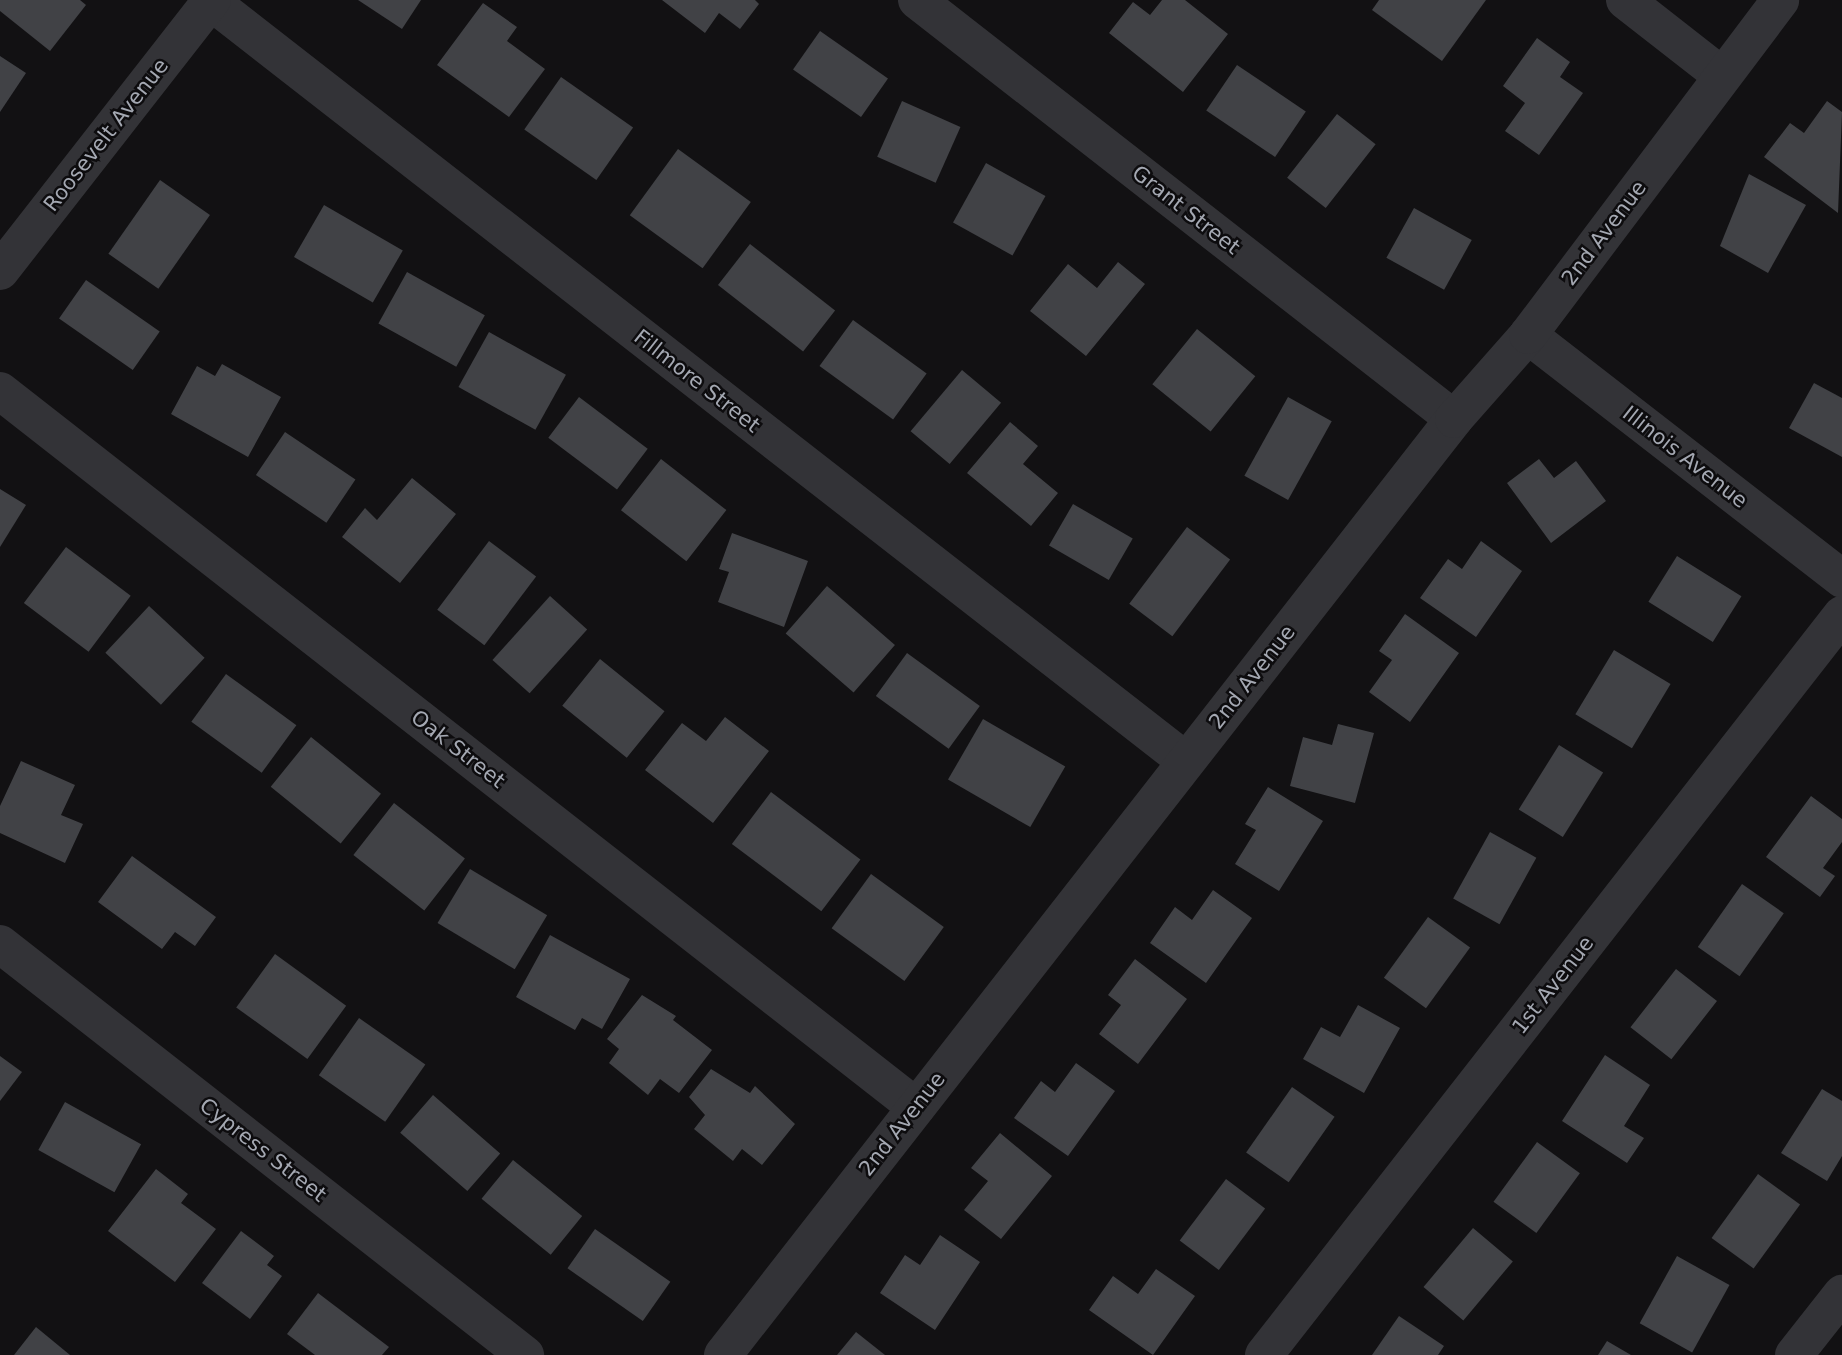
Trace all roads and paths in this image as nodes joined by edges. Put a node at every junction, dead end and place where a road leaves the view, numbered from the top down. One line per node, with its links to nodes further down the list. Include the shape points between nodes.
1 (210, 0): 6 (street, Roosevelt Avenue); 12 (street, Fillmore Street)
2 (917, 0): 9 (street, Grant Street)
3 (1625, 0): 5 (street)
4 (1780, 0): 5 (street, 2nd Avenue)
5 (1721, 75): 7 (street, 2nd Avenue)
6 (0, 271)
7 (1528, 335): 9 (street, 2nd Avenue); 10 (street, Illinois Avenue)
8 (0, 391): 14 (street, Oak Street)
9 (1454, 419): 12 (street, 2nd Avenue)
10 (1842, 579)
11 (1842, 615): 18 (street, 1st Avenue)
12 (1186, 761): 14 (street, 2nd Avenue)
13 (0, 944): 16 (street, Cypress Street)
14 (916, 1107): 17 (street, 2nd Avenue)
15 (1842, 1294): 19 (street)
16 (525, 1355)
17 (723, 1355)
18 (1264, 1355)
19 (1794, 1355)

